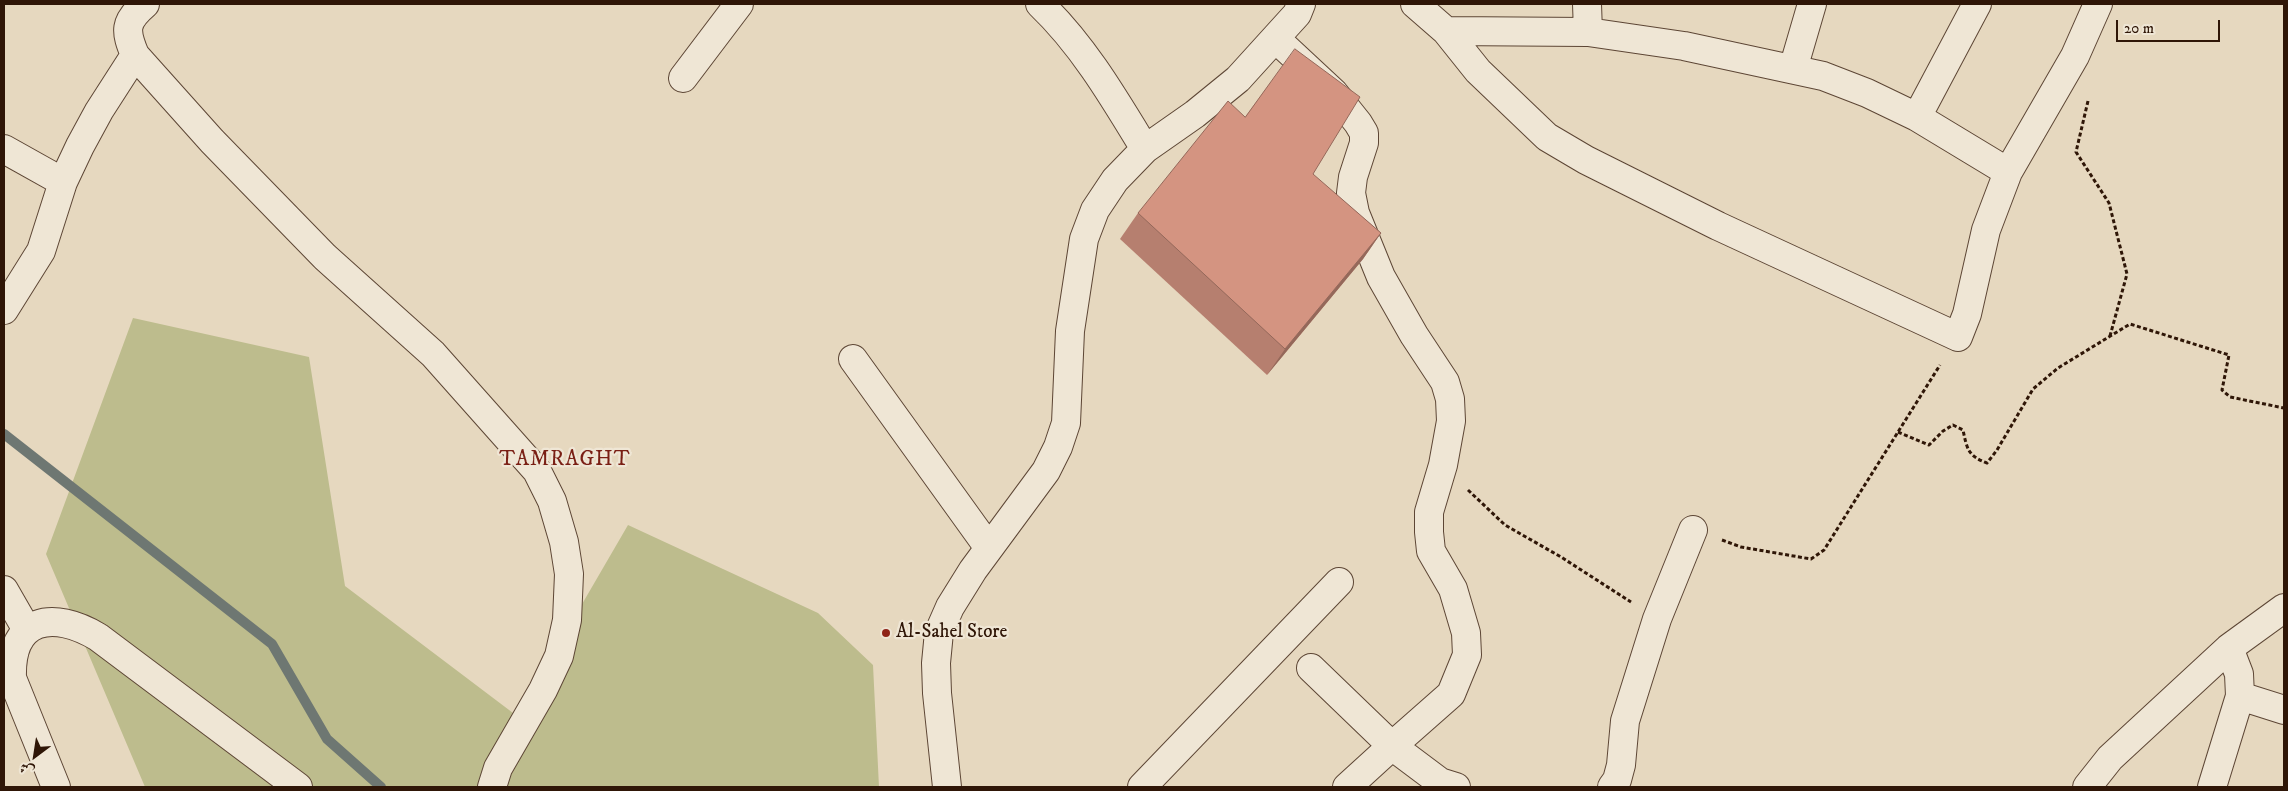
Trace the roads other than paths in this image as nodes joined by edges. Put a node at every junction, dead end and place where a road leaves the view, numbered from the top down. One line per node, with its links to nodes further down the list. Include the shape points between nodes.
1 (144, 4): 13 (street, via 127,27 127,38)
2 (739, 4): 15 (street)
3 (1040, 4): 18 (street, via 1112,93)
4 (1301, 4): 12 (street, via 1297,14)
5 (1415, 4): 10 (street)
6 (1587, 4): 11 (street)
7 (1812, 4): 14 (street)
8 (1977, 4): 16 (street)
9 (2098, 4): 19 (street, via 2074,56)
10 (1446, 31): 11 (street); 19 (street, via 1478,71 1547,137 1718,226 1958,336 1967,314 1986,230)
11 (1588, 32): 14 (street, via 1684,46)
12 (1276, 39): 18 (street, via 1238,79); 33 (street, via 1334,93 1364,134 1353,177 1355,213 1381,277 1445,382 1450,399 1451,421 1443,465 1429,512 1428,532 1431,551 1453,588 1466,632 1468,655 1451,694)
13 (135, 55): 20 (street, via 99,111); 36 (street, via 212,141 325,258 432,354 537,471 552,501 569,574 565,629 559,656 498,768)
14 (1792, 70): 16 (street, via 1823,76)
15 (683, 78)
16 (1917, 117): 19 (street)
17 (4, 149): 20 (street)
18 (1145, 149): 24 (street, via 1115,180 1094,210 1084,239 1070,331 1066,423 1058,447 1046,471)
19 (2008, 172)
20 (63, 182): 21 (street, via 41,251)
21 (4, 310)
22 (853, 359): 24 (street)
23 (1693, 530): 41 (street, via 1657,619 1625,721 1621,765)
24 (989, 548): 37 (street, via 950,607 939,632 937,693)
25 (1339, 582): 38 (street)
26 (4, 590): 28 (street)
27 (2284, 608): 29 (street)
28 (27, 630): 34 (street, via 13,649 12,678); 35 (street, via 36,624 50,622 86,630 178,695)
29 (2229, 648): 31 (street, via 2239,674); 42 (street, via 2110,758)
30 (1310, 668): 33 (street)
31 (2240, 696): 32 (street); 43 (street)
32 (2284, 710)
33 (1392, 746): 39 (street); 40 (street, via 1440,782)
34 (56, 787)
35 (298, 787)
36 (492, 787)
37 (947, 787)
38 (1142, 787)
39 (1347, 787)
40 (1456, 787)
41 (1612, 787)
42 (2087, 787)
43 (2212, 787)

